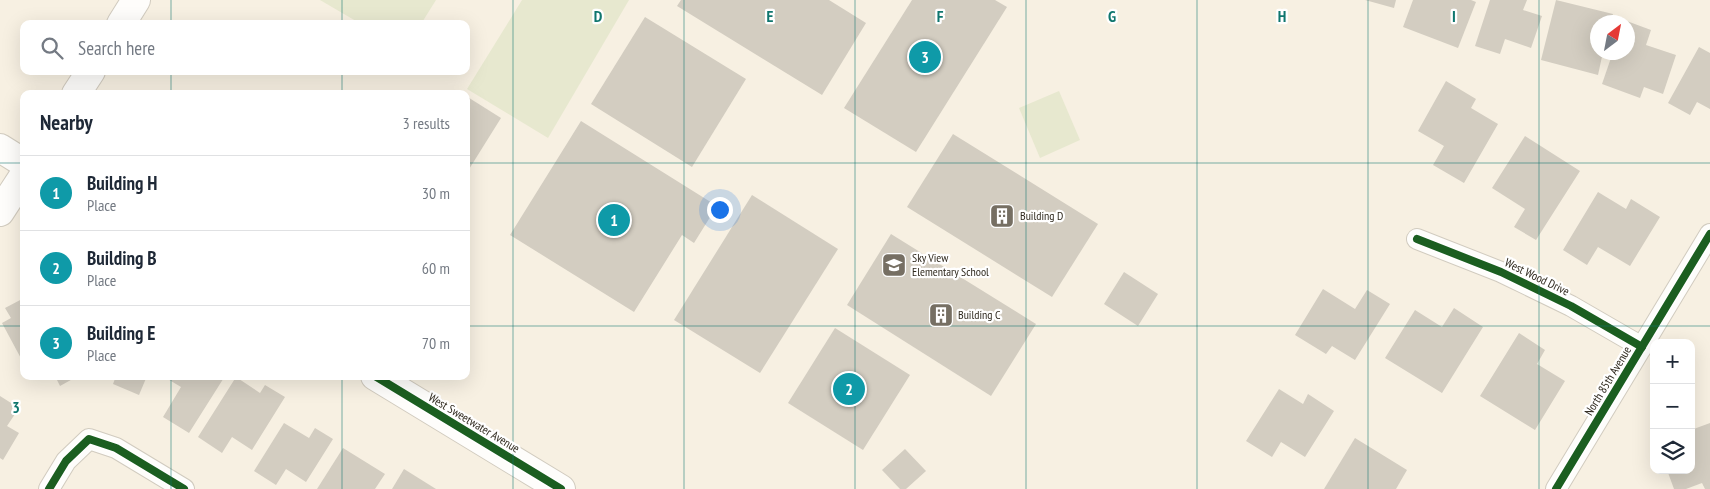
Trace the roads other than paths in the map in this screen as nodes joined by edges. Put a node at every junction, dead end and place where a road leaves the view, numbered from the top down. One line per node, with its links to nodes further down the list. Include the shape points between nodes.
1 (136, 0): 2 (street)
2 (124, 20)
3 (88, 75): 4 (street)
4 (79, 90)
5 (0, 148): 6 (street)
6 (20, 160)
7 (20, 181): 8 (street)
8 (0, 212)
9 (1710, 234): 11 (street, North 85th Avenue)
10 (1417, 239): 11 (street, West Wood Drive, via 1501,272)
11 (1642, 347): 16 (street, North 85th Avenue)
12 (382, 380): 15 (street, West Sweetwater Avenue)
13 (48, 489): 14 (street, via 66,461 89,439 116,448)
14 (184, 489)
15 (562, 489)
16 (1556, 489)

